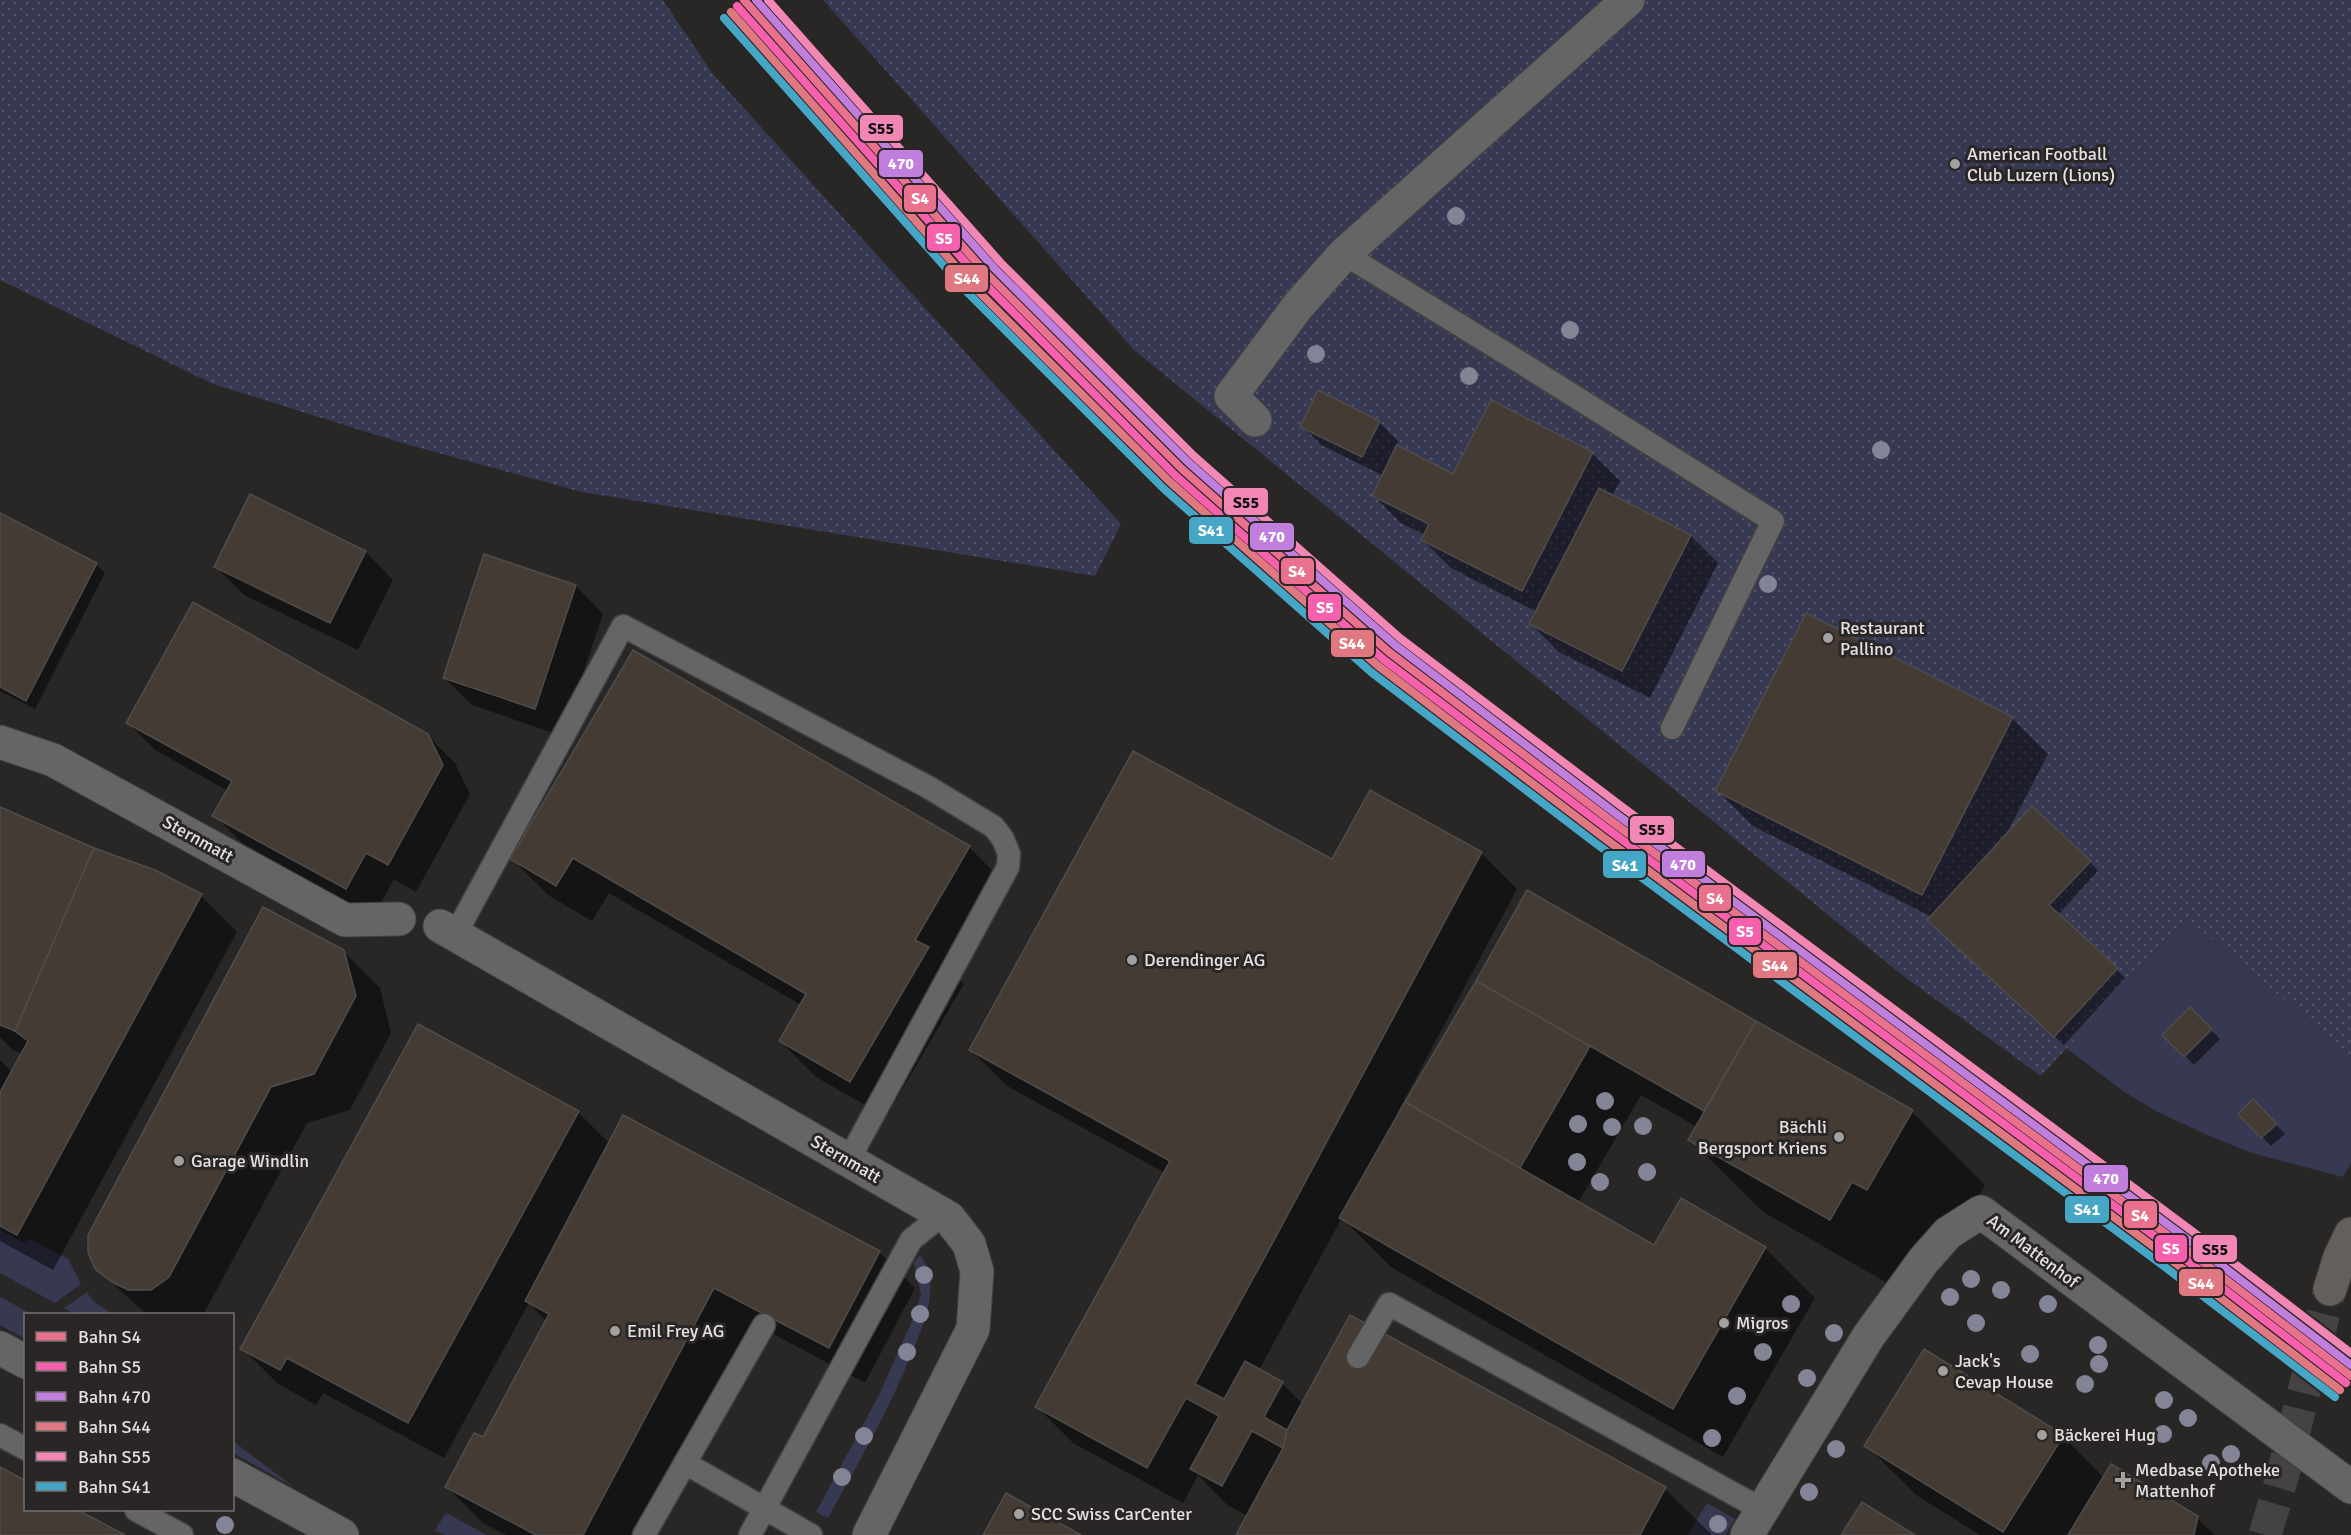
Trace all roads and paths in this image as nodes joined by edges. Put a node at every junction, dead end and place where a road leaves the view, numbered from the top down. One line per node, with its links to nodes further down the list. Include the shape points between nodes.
1 (1628, 0): 2 (street)
2 (1344, 254): 3 (street, via 1298,306 1231,396); 4 (lane, via 1773,521)
3 (1255, 420)
4 (1672, 728)
5 (0, 742): 6 (street, Sternmatt, via 53,760 345,920)
6 (399, 919)
7 (447, 930): 8 (street, Sternmatt); 8 (lane, via 623,626 928,787 994,827 1009,854 1008,867)
8 (848, 1161): 9 (street, Sternmatt)
9 (943, 1214): 21 (lane, via 911,1240); 31 (street, Sternmatt, via 969,1244 977,1271 973,1329)
10 (2351, 1234): 11 (main road)
11 (2330, 1289)
12 (764, 1325): 18 (lane)
13 (0, 1348): 15 (street)
14 (1358, 1357): 24 (lane, via 1389,1304)
15 (24, 1361)
16 (0, 1434): 17 (lane)
17 (24, 1448)
18 (686, 1463): 21 (lane); 28 (lane)
19 (234, 1476): 27 (street)
20 (2351, 1487): 24 (street, Am Mattenhof, via 1981,1212 1948,1233 1924,1260 1868,1337)
21 (765, 1508): 29 (lane); 30 (lane)
22 (137, 1511): 25 (lane)
23 (138, 1511): 26 (lane)
24 (1755, 1522)
25 (154, 1535)
26 (182, 1535)
27 (342, 1535)
28 (644, 1535)
29 (750, 1535)
30 (811, 1535)
31 (869, 1535)

